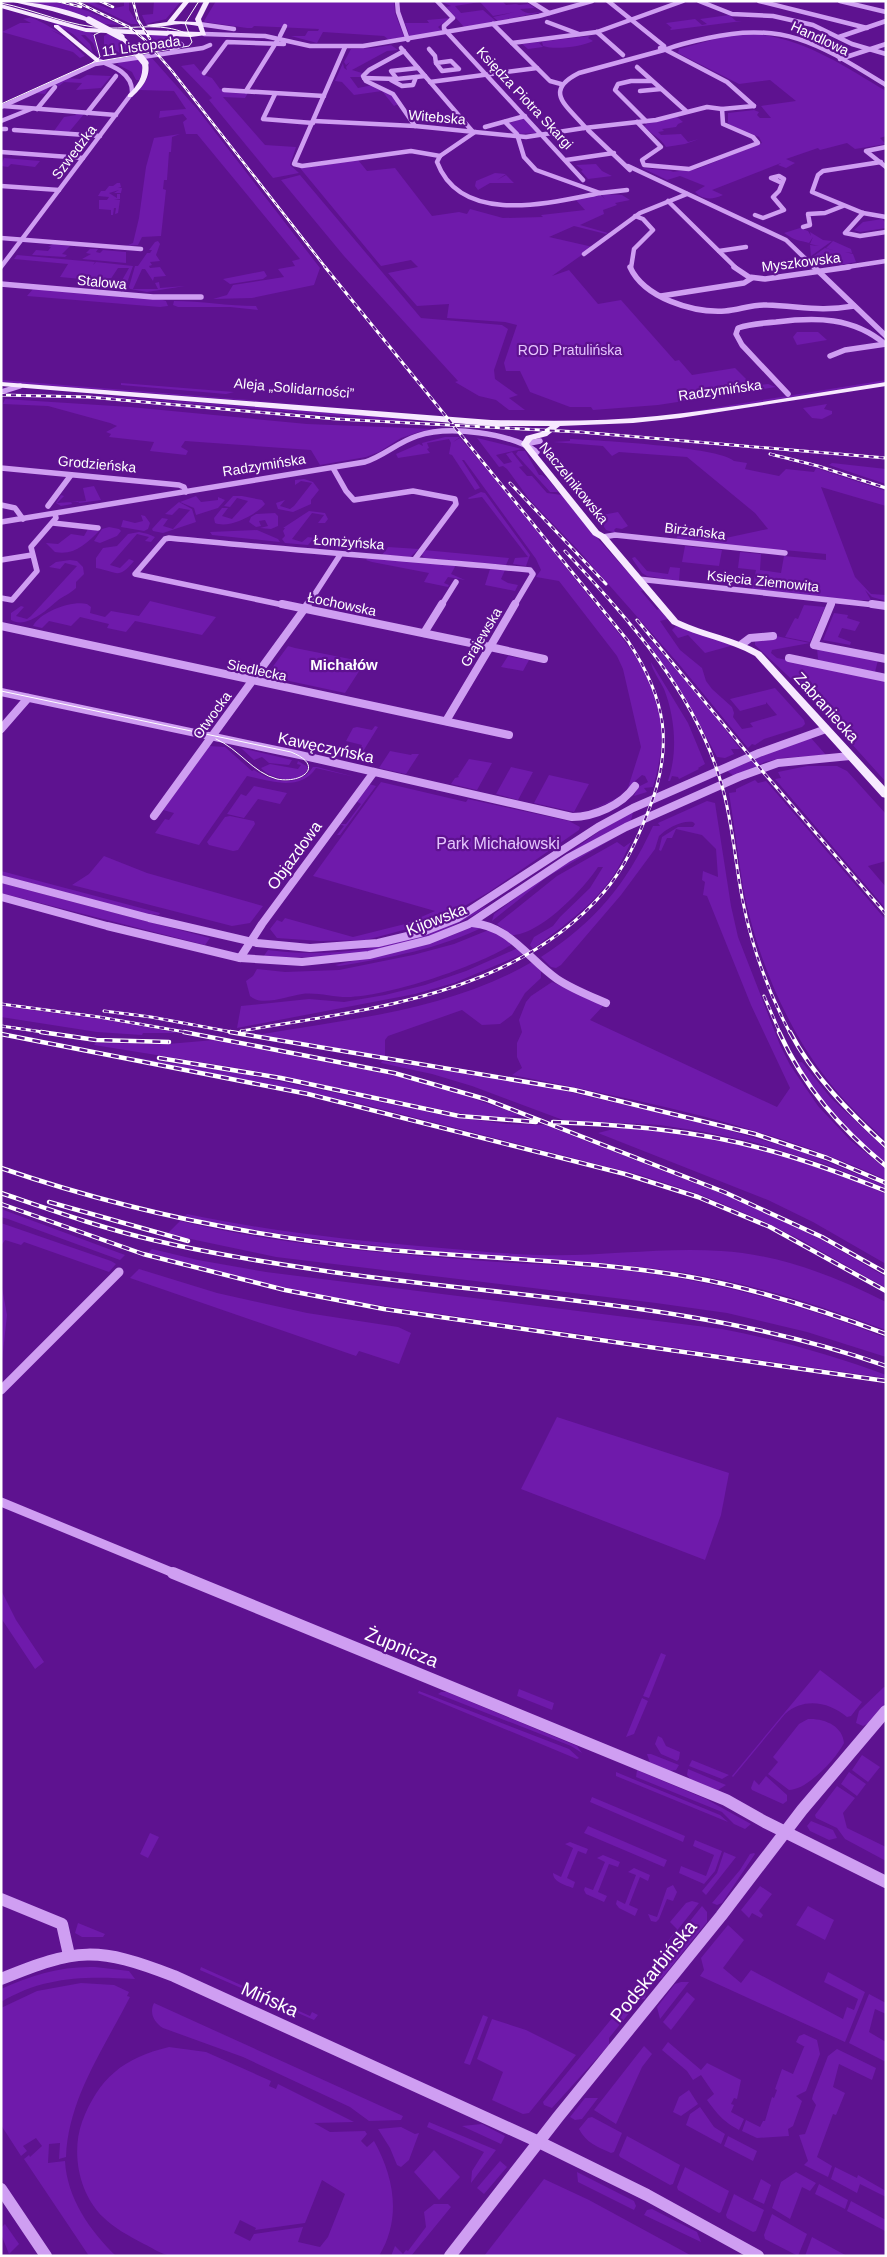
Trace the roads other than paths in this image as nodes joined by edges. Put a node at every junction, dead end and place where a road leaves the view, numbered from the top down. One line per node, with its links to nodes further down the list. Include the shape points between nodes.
1 (4, 1): 23 (main road, via 90,24 134,26)
2 (12, 1): 76 (main road, bridge, via 89,20 121,37 146,68 144,80)
3 (186, 1): 23 (main road)
4 (207, 1): 24 (main road, via 199,15)
5 (397, 1): 36 (street)
6 (437, 1): 28 (street, via 453,18 444,27)
7 (530, 1): 18 (street)
8 (592, 1): 18 (street)
9 (608, 1): 20 (street)
10 (683, 1): 20 (street)
11 (699, 1): 19 (street, via 729,14)
12 (759, 1): 27 (street)
13 (840, 1): 16 (street)
14 (1, 6): 17 (main road)
15 (751, 10): 19 (street)
16 (886, 12)
17 (29, 13): 30 (main road, via 86,30); 51 (main road, via 63,30)
18 (549, 13): 25 (street)
19 (746, 15): 35 (street, via 803,22)
20 (632, 20): 29 (street); 44 (street)
21 (886, 21): 27 (street)
22 (547, 22): 33 (street)
23 (169, 23): 24 (main road); 30 (main road, via 164,28)
24 (199, 24): 31 (main road); 34 (street)
25 (494, 24): 28 (street); 38 (street)
26 (285, 26): 34 (street)
27 (866, 28): 35 (street)
28 (448, 32): 36 (street); 59 (street, Księdza Piotra Skargi)
29 (597, 32): 33 (street); 49 (street)
30 (168, 33): 31 (main road); 51 (street, 11 Listopada, via 181,46 174,50)
31 (204, 34): 32 (street); 39 (street)
32 (224, 34): 34 (street); 39 (street, via 212,37)
33 (579, 34): 38 (street)
34 (279, 37): 40 (street); 43 (street, via 307,45)
35 (839, 37): 46 (street)
36 (408, 40): 37 (street)
37 (396, 42): 43 (street); 47 (street)
38 (512, 43): 56 (street)
39 (210, 44): 51 (street, 11 Listopada, via 203,48)
40 (275, 44): 41 (street); 58 (street, via 226,42); 73 (street)
41 (287, 44)
42 (886, 44): 46 (street)
43 (345, 47): 77 (street)
44 (664, 48): 50 (street, Handlowa, via 747,30 781,32); 68 (street, Handlowa, via 579,73); 81 (street, Witebska, via 727,82 754,106)
45 (429, 49): 52 (street, via 436,56 433,59)
46 (870, 50): 48 (street); 50 (street)
47 (404, 51): 53 (street); 55 (street)
48 (886, 54)
49 (623, 55)
50 (840, 59): 69 (street, Handlowa)
51 (101, 61): 76 (street, via 129,78 133,86); 78 (street, 11 Listopada)
52 (435, 63)
53 (374, 66): 57 (street); 63 (street)
54 (637, 67): 66 (street)
55 (418, 68): 57 (street); 61 (street)
56 (537, 68): 59 (street); 68 (street, via 550,81)
57 (387, 69): 65 (street)
58 (204, 73)
59 (487, 74): 67 (street); 85 (street, Księdza Piotra Skargi)
60 (116, 76): 83 (street)
61 (425, 76): 62 (street); 67 (street)
62 (416, 77): 64 (street, via 413,85 402,86); 65 (street)
63 (363, 78): 64 (street); 91 (street, via 393,94)
64 (388, 79): 65 (street)
65 (396, 79)
66 (652, 81): 71 (street); 87 (street, via 618,84 615,90)
67 (430, 82): 95 (street)
68 (561, 84): 93 (street, via 559,94)
69 (886, 85)
70 (54, 87): 80 (street)
71 (661, 89): 74 (street); 82 (street)
72 (224, 90): 73 (street)
73 (246, 91): 75 (street)
74 (640, 91)
75 (274, 94): 77 (street); 88 (street, Witebska, via 263,119)
76 (130, 96): 84 (street, Szwedzka)
77 (324, 96): 88 (street)
78 (2, 105): 79 (street)
79 (31, 109): 80 (street); 86 (street)
80 (37, 109): 83 (street)
81 (722, 109): 82 (street, Witebska, via 707,107); 90 (street, via 723,124 753,137 758,143 689,169 644,165 642,160 660,145)
82 (686, 111): 87 (street, Witebska)
83 (87, 113): 84 (street)
84 (116, 115): 97 (street, Szwedzka)
85 (525, 116): 89 (street); 96 (street, Księdza Piotra Skargi)
86 (1, 121)
87 (646, 121): 90 (street, Witebska)
88 (314, 122): 91 (street, Witebska); 102 (street, via 294,163 296,165 410,151)
89 (505, 122): 92 (street); 98 (street)
90 (637, 122): 93 (street, Witebska)
91 (415, 126): 95 (street, Witebska)
92 (484, 128)
93 (589, 129): 96 (street, Witebska); 101 (street)
94 (14, 130): 97 (street)
95 (474, 132): 98 (street, Witebska); 102 (street)
96 (542, 135): 98 (street, Witebska); 104 (street, Księdza Piotra Skargi)
97 (100, 136): 103 (street, Szwedzka)
98 (518, 136): 112 (street, via 522,155 534,168)
99 (886, 147): 105 (street, via 866,151)
100 (1, 152): 103 (street)
101 (614, 153): 104 (street); 113 (street, via 635,173)
102 (440, 156): 112 (street, via 438,169 448,184 483,200 532,206)
103 (83, 158): 110 (street, Szwedzka)
104 (566, 160): 107 (street, Księdza Piotra Skargi)
105 (880, 162): 106 (street); 115 (street, via 823,171 818,175 812,192)
106 (886, 167)
107 (583, 180)
108 (782, 183): 117 (street, via 773,197 784,210 763,218)
109 (1, 186): 110 (street)
110 (59, 190): 123 (street, Szwedzka)
111 (627, 190): 112 (street)
112 (600, 193)
113 (685, 195): 114 (street); 131 (street, via 779,236)
114 (668, 201): 118 (street); 126 (street)
115 (842, 206): 116 (street); 120 (street, via 820,214 808,214 810,224)
116 (863, 213): 119 (street); 121 (street, via 845,233 860,236)
117 (755, 215)
118 (635, 216): 127 (street); 134 (street, via 643,219 653,230 635,246 631,265 645,286)
119 (886, 217)
120 (804, 227)
121 (886, 232)
122 (1, 238): 123 (street)
123 (22, 240): 125 (street); 129 (street, Szwedzka)
124 (746, 247): 126 (street)
125 (141, 249)
126 (719, 251): 132 (street, via 740,272)
127 (584, 254)
128 (883, 262): 130 (street); 131 (street, Myszkowska)
129 (1, 267)
130 (886, 268)
131 (819, 271): 132 (street, Myszkowska); 136 (street)
132 (752, 278): 134 (street, Myszkowska, via 744,283)
133 (1, 284): 135 (street, Stalowa, via 153,297)
134 (661, 296): 136 (street, via 683,306 716,311 763,305 818,311)
135 (201, 297)
136 (854, 306): 137 (street)
137 (885, 335)
138 (886, 344): 139 (street, via 844,350); 146 (street, via 860,326 825,318 743,326 736,330 742,345)
139 (830, 356)
140 (1, 377): 147 (main road, Aleja „Solidarności”, via 460,415)
141 (886, 378): 146 (main road, Radzymińska)
142 (1, 384): 144 (main road, Aleja „Solidarności”)
143 (886, 384): 148 (main road, Radzymińska, via 679,417)
144 (20, 386): 145 (street); 148 (main road, Aleja „Solidarności”, via 491,423)
145 (1, 392)
146 (788, 394): 147 (main road, Radzymińska, via 676,411)
147 (586, 417): 148 (main road, Radzymińska)
148 (558, 424): 150 (main road, Radzymińska)
149 (505, 437): 150 (street); 151 (street, Radzymińska); 154 (street, Radzymińska, via 453,433 423,435 376,459)
150 (538, 437): 151 (main road, Naczelnikowska, via 526,441); 152 (main road, Naczelnikowska)
151 (526, 444): 152 (street, Naczelnikowska); 164 (main road, Naczelnikowska)
152 (537, 452): 164 (main road, Naczelnikowska, via 589,515)
153 (1, 468): 155 (street, Grodzieńska)
154 (333, 468): 156 (street, Radzymińska); 168 (street, via 354,500 412,491 456,500)
155 (71, 474): 156 (street, Grodzieńska, via 179,485); 158 (street)
156 (186, 492): 159 (street, Radzymińska)
157 (1, 504): 160 (street, via 15,508)
158 (48, 506)
159 (55, 514): 160 (street, Radzymińska); 162 (street)
160 (23, 519): 161 (street, Radzymińska)
161 (1, 522)
162 (53, 523): 163 (street); 166 (street, via 32,544)
163 (98, 528)
164 (602, 537): 165 (street, Birżańska, via 615,535); 172 (main road, Naczelnikowska)
165 (785, 553)
166 (32, 555): 169 (street); 175 (street, via 37,568 35,576)
167 (340, 555): 168 (street, Łomżyńska); 171 (street, Łomżyńska, via 169,538); 178 (street, Otwocka)
168 (415, 559): 170 (street, Łomżyńska)
169 (1, 560)
170 (526, 569): 183 (street, Grajewska, via 533,574)
171 (135, 574): 178 (street, Łochowska)
172 (638, 579): 176 (street, Księcia Ziemowita); 182 (main road, Naczelnikowska, via 675,622)
173 (456, 582): 180 (street)
174 (1, 598): 175 (street)
175 (12, 600)
176 (833, 601): 177 (street, Księcia Ziemowita); 186 (street, via 814,645)
177 (886, 606)
178 (305, 609): 180 (street, Łochowska); 188 (street, Otwocka)
179 (1, 626): 188 (street, Siedlecka)
180 (424, 633): 183 (street, Łochowska)
181 (773, 636): 182 (street, via 750,638)
182 (742, 644): 193 (main road, Zabraniecka, via 762,658)
183 (490, 647): 185 (street, Łochowska); 191 (street, Grajewska)
184 (789, 658): 187 (street)
185 (544, 659)
186 (886, 659)
187 (886, 678)
188 (252, 681): 191 (street, Siedlecka); 195 (street, Otwocka)
189 (1, 692): 190 (street, Kawęczyńska)
190 (28, 698): 192 (street); 195 (street, Kawęczyńska)
191 (446, 721): 194 (street, Siedlecka)
192 (1, 729)
193 (826, 729): 196 (main road, Zabraniecka); 206 (street, Kijowska, via 752,756 626,812 480,905 438,926 404,938 360,946 300,948)
194 (509, 735)
195 (211, 737): 197 (street, Kawęczyńska); 200 (street, Otwocka)
196 (850, 756): 199 (main road, Zabraniecka); 203 (street, Kijowska, via 778,763 739,776 613,834 551,868)
197 (374, 772): 198 (street, Kawęczyńska, via 579,818 627,797); 206 (street, Objazdowa)
198 (635, 786)
199 (886, 795)
200 (154, 816)
201 (1, 879): 206 (street, Kijowska)
202 (1, 896): 207 (street, Kijowska)
203 (490, 911): 204 (street, Kijowska); 205 (street)
204 (469, 924): 205 (street); 207 (street, Kijowska, via 413,945 354,958 292,962)
205 (488, 924): 208 (street, via 531,953 558,980)
206 (250, 942): 207 (street, Objazdowa)
207 (240, 958)
208 (606, 1003)
209 (119, 1272): 210 (street)
210 (1, 1390)
211 (1, 1502): 213 (street, Żupnicza, via 726,1800)
212 (886, 1710): 213 (street, Podskarbińska)
213 (785, 1832): 214 (street); 218 (street, Podskarbińska, via 722,1916)
214 (886, 1882)
215 (1, 1899): 216 (street, via 62,1924)
216 (69, 1955): 217 (street, Mińska); 218 (street, Mińska, via 103,1954 174,1976)
217 (1, 1979)
218 (540, 2142): 221 (street, Podskarbińska); 222 (street, Mińska, via 647,2195)
219 (1, 2189): 220 (street)
220 (46, 2256)
221 (450, 2256)
222 (758, 2256)

